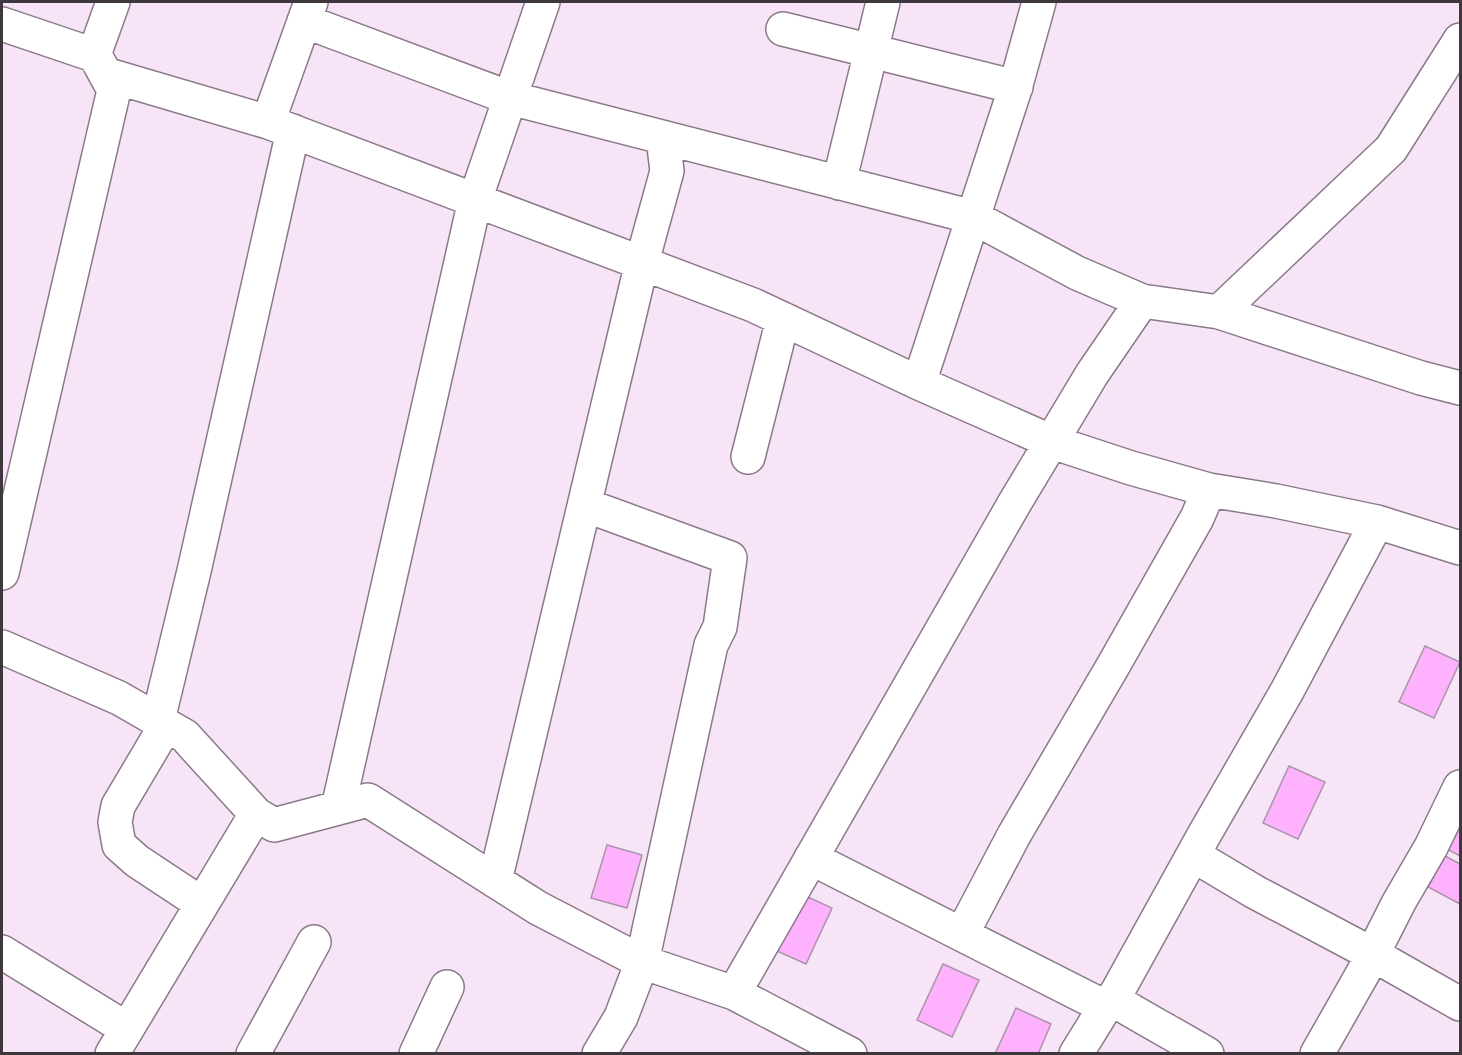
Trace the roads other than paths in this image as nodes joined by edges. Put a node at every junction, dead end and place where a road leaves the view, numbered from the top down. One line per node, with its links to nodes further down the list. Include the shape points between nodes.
1 (113, 2): 10 (street)
2 (543, 2): 12 (street)
3 (883, 2): 9 (street)
4 (1039, 2): 11 (street)
5 (307, 11): 12 (street); 13 (street)
6 (2, 24): 10 (street)
7 (783, 29): 9 (street)
8 (1458, 50): 20 (street, via 1390,150)
9 (871, 51): 11 (street); 15 (street)
10 (100, 64): 13 (street); 30 (street, via 114,90)
11 (1016, 87): 17 (street)
12 (510, 98): 14 (street); 16 (street)
13 (280, 126): 16 (street); 32 (street)
14 (663, 138): 15 (street); 18 (street, via 667,171)
15 (839, 183): 17 (street)
16 (475, 200): 18 (street); 34 (street)
17 (973, 218): 19 (street, via 1077,273); 22 (street)
18 (642, 262): 21 (street); 27 (street)
19 (1142, 301): 20 (street); 24 (street)
20 (1219, 312): 23 (street, via 1421,378)
21 (783, 318): 22 (street); 25 (street)
22 (919, 383): 24 (street)
23 (1461, 387)
24 (1052, 442): 26 (street); 37 (street)
25 (748, 457)
26 (1209, 490): 28 (street); 40 (street, via 1197,518 1014,835)
27 (585, 505): 38 (street); 44 (street, via 730,558 720,627 711,645)
28 (1377, 522): 29 (street); 36 (street)
29 (1461, 548)
30 (2, 573)
31 (2, 647): 32 (street, via 119,698)
32 (162, 722): 35 (street, via 185,736); 39 (street, via 118,806 115,822 119,845)
33 (1461, 788): 43 (street)
34 (338, 808): 35 (street, via 274,825); 38 (street, via 368,800)
35 (256, 814): 39 (street)
36 (1193, 855): 43 (street); 47 (street)
37 (811, 858): 40 (street); 46 (street)
38 (495, 881): 44 (street)
39 (202, 904): 49 (street)
40 (962, 934): 47 (street)
41 (314, 942): 50 (street)
42 (2, 952): 49 (street)
43 (1372, 954): 48 (street); 56 (street)
44 (642, 962): 46 (street); 52 (street, via 621,1017)
45 (447, 987): 51 (street)
46 (734, 993): 53 (street)
47 (1108, 1003): 54 (street); 55 (street)
48 (1461, 1005)
49 (119, 1041)
50 (253, 1053)
51 (416, 1053)
52 (599, 1053)
53 (850, 1053)
54 (1076, 1053)
55 (1207, 1053)
56 (1317, 1053)

